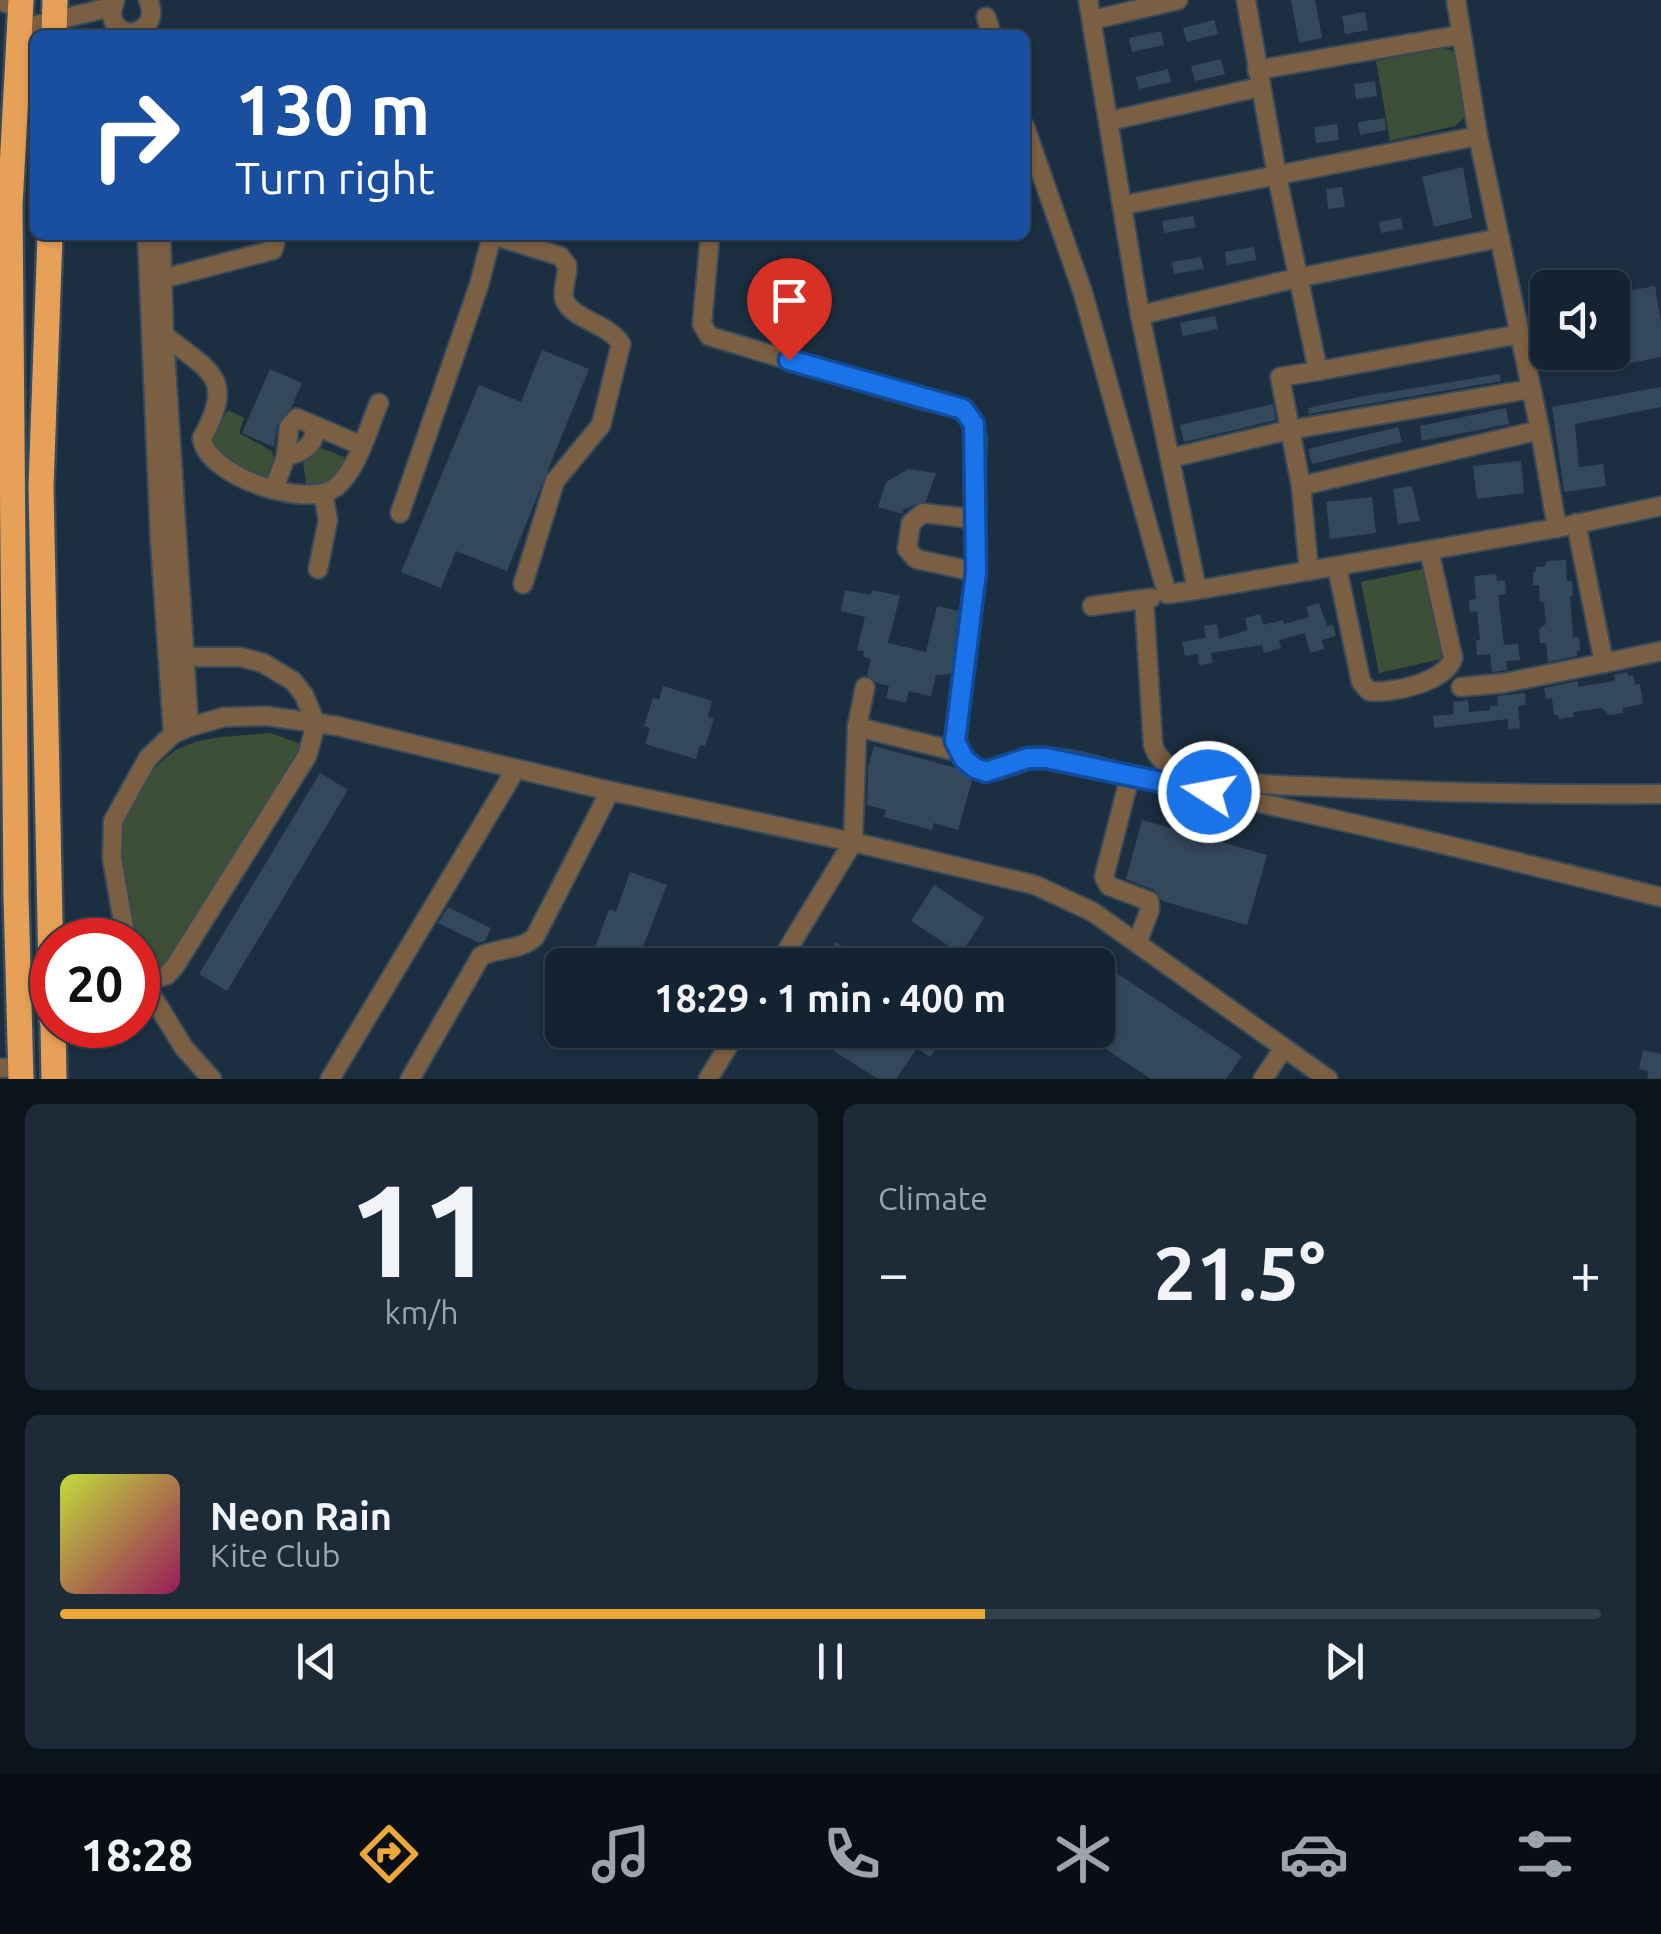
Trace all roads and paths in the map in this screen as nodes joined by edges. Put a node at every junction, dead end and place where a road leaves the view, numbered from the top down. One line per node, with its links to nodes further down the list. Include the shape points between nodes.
1 (1088, 0): 9 (lane)
2 (1178, 0): 9 (lane)
3 (1246, 0): 14 (lane)
4 (1456, 0): 12 (lane)
5 (113, 4): 8 (lane); 10 (lane, via 111,15)
6 (156, 4): 11 (lane, via 149,22)
7 (15, 10): 8 (lane); 13 (highway)
8 (55, 18)
9 (1092, 20): 16 (lane)
10 (125, 30)
11 (134, 30)
12 (1459, 34): 14 (lane); 17 (lane)
13 (27, 68): 15 (highway)
14 (1259, 78): 16 (lane); 19 (lane)
15 (8, 119): 41 (highway)
16 (1109, 121): 20 (lane)
17 (1478, 136): 19 (lane); 21 (lane)
18 (1030, 141): 56 (lane, via 1083,293)
19 (1276, 176): 20 (lane); 30 (lane)
20 (1124, 205): 31 (lane)
21 (1500, 238): 30 (lane); 32 (lane)
22 (50, 240): 74 (highway, via 41,487)
23 (147, 240): 66 (lane, via 160,542)
24 (161, 240): 29 (lane)
25 (276, 240): 29 (lane, via 273,250)
26 (490, 240): 46 (lane)
27 (508, 240): 54 (lane, via 560,256 568,266 566,303 621,344 601,425 555,481)
28 (710, 240): 47 (lane, via 704,330 963,409 971,417)
29 (162, 278): 33 (lane)
30 (1297, 278): 31 (lane); 34 (lane)
31 (1140, 315): 40 (lane)
32 (1520, 334): 34 (lane); 35 (lane)
33 (164, 335): 43 (lane, via 206,369 219,389 202,438 208,456 220,468); 60 (lane)
34 (1318, 371): 37 (lane, via 1280,377)
35 (1531, 389): 37 (lane); 38 (lane)
36 (379, 403): 39 (lane)
37 (1289, 430): 40 (lane); 42 (lane)
38 (1540, 430): 42 (lane); 48 (lane)
39 (360, 445): 43 (lane, via 314,426 311,444 286,456); 44 (lane, via 344,477)
40 (1171, 458): 55 (lane)
41 (5, 478): 79 (highway)
42 (1301, 486): 52 (lane)
43 (274, 489): 44 (lane)
44 (323, 494): 51 (lane, via 328,520)
45 (1661, 506): 48 (lane)
46 (400, 512)
47 (974, 519): 53 (lane); 53 (lane, via 923,513 911,523 907,549 916,559)
48 (1566, 526): 49 (lane); 61 (lane)
49 (1429, 550): 50 (lane); 50 (lane, via 1452,665 1379,692 1361,682)
50 (1337, 566): 52 (lane)
51 (318, 569)
52 (1310, 570): 55 (lane)
53 (976, 572): 67 (lane, via 956,716)
54 (523, 584)
55 (1197, 590): 56 (lane)
56 (1167, 594): 57 (lane)
57 (1144, 599): 58 (lane); 71 (lane, via 1153,745 1166,764 1186,772 1260,784 1492,795)
58 (1092, 606)
59 (1661, 651): 61 (lane)
60 (185, 657): 64 (lane, via 240,657 278,670 304,695); 66 (lane)
61 (1604, 663): 63 (lane)
62 (865, 687): 65 (lane)
63 (1461, 687)
64 (316, 724): 66 (lane, via 238,717); 68 (lane); 78 (lane, via 307,756 174,966)
65 (857, 727): 67 (lane); 72 (lane)
66 (181, 731): 75 (lane, via 148,758 113,820)
67 (959, 752): 69 (lane, via 986,772 1046,758)
68 (516, 769): 70 (lane); 87 (lane)
69 (1130, 776): 73 (lane, via 1326,815); 76 (lane, via 1104,877 1109,886 1149,901)
70 (610, 791): 72 (lane); 88 (lane, via 535,937 481,956)
71 (1661, 794)
72 (854, 842): 76 (lane, via 1034,886); 77 (lane)
73 (1661, 897)
74 (50, 918)
75 (122, 918)
76 (1138, 941): 83 (lane)
77 (789, 948)
78 (160, 977)
79 (9, 998): 84 (highway)
80 (160, 1010): 86 (lane)
81 (53, 1048): 85 (highway)
82 (727, 1048): 89 (lane)
83 (1282, 1050): 90 (lane); 91 (lane)
84 (14, 1071)
85 (54, 1079)
86 (212, 1079)
87 (330, 1079)
88 (410, 1079)
89 (708, 1079)
90 (1264, 1079)
91 (1328, 1079)

